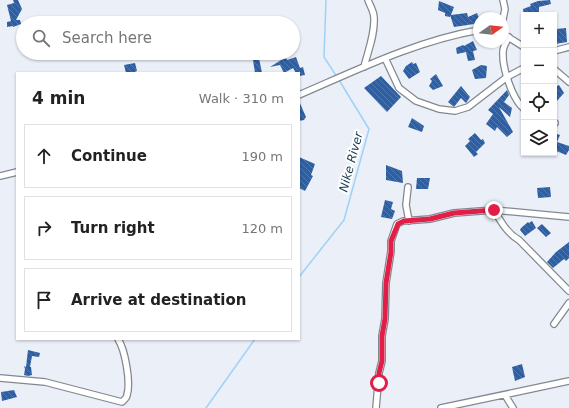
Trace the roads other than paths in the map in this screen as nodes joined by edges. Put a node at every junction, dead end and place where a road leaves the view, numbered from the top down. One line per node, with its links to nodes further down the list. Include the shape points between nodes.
1 (368, 0): 11 (street, via 373,10 374,30)
2 (503, 0): 3 (street)
3 (504, 12)
4 (473, 31): 10 (street, via 441,38)
5 (509, 38): 6 (street)
6 (521, 45)
7 (569, 47): 9 (street)
8 (503, 48): 14 (street, via 503,62)
9 (557, 50)
10 (385, 58): 11 (street); 14 (street, via 399,88 416,101 439,109 455,111 468,107)
11 (364, 67): 16 (street)
12 (521, 70): 14 (street)
13 (557, 72): 15 (street)
14 (508, 77): 17 (street)
15 (569, 82)
16 (300, 95)
17 (521, 107)
18 (16, 172): 19 (street)
19 (0, 176)
20 (408, 186): 23 (street, via 406,205)
21 (494, 210): 22 (street); 23 (street, via 454,213); 24 (street, via 511,235)
22 (569, 218)
23 (409, 221): 31 (street, via 398,224 391,241)
24 (569, 291)
25 (569, 303): 26 (street)
26 (554, 324)
27 (119, 340): 28 (street, via 128,381 128,396 122,402 45,382)
28 (0, 378)
29 (569, 381): 30 (street)
30 (505, 395): 32 (street); 33 (street)
31 (376, 408)
32 (441, 408)
33 (513, 408)

